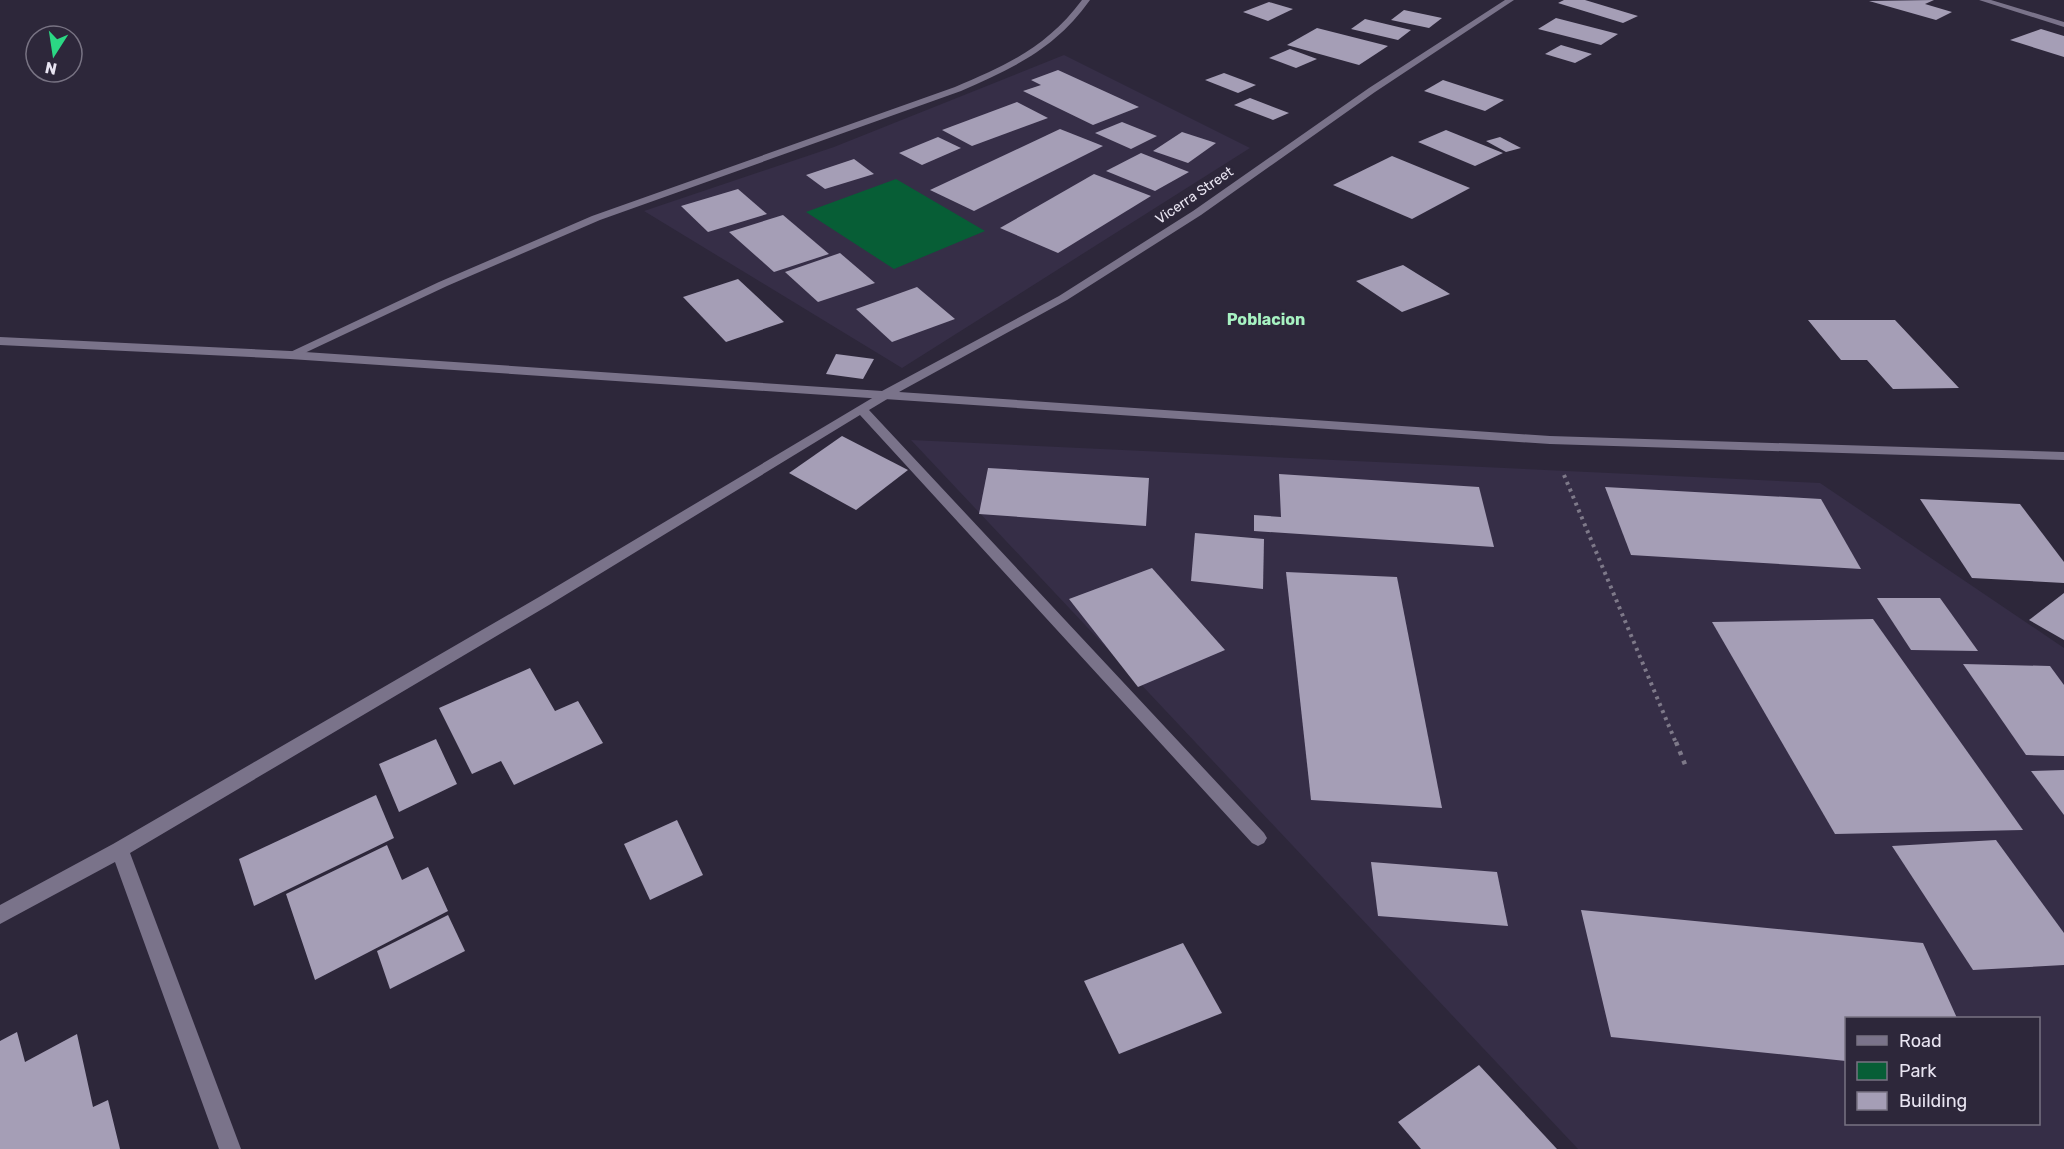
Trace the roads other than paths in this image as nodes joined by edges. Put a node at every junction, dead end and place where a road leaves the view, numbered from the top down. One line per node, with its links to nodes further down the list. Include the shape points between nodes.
1 (1086, 0): 6 (street, via 1045,47 958,89 596,218)
2 (1510, 0): 7 (street, Vicerra Street, via 1372,90 1197,213 1072,292)
3 (1983, 0): 4 (street)
4 (2064, 25)
5 (0, 341): 6 (street)
6 (291, 355): 7 (street)
7 (884, 395): 8 (street, Vicerra Street); 9 (street, via 1550,440)
8 (861, 409): 10 (street); 11 (street, Vicerra Street)
9 (2064, 456)
10 (1258, 838)
11 (120, 850): 12 (street, Vicerra Street); 13 (street)
12 (0, 915)
13 (230, 1149)

